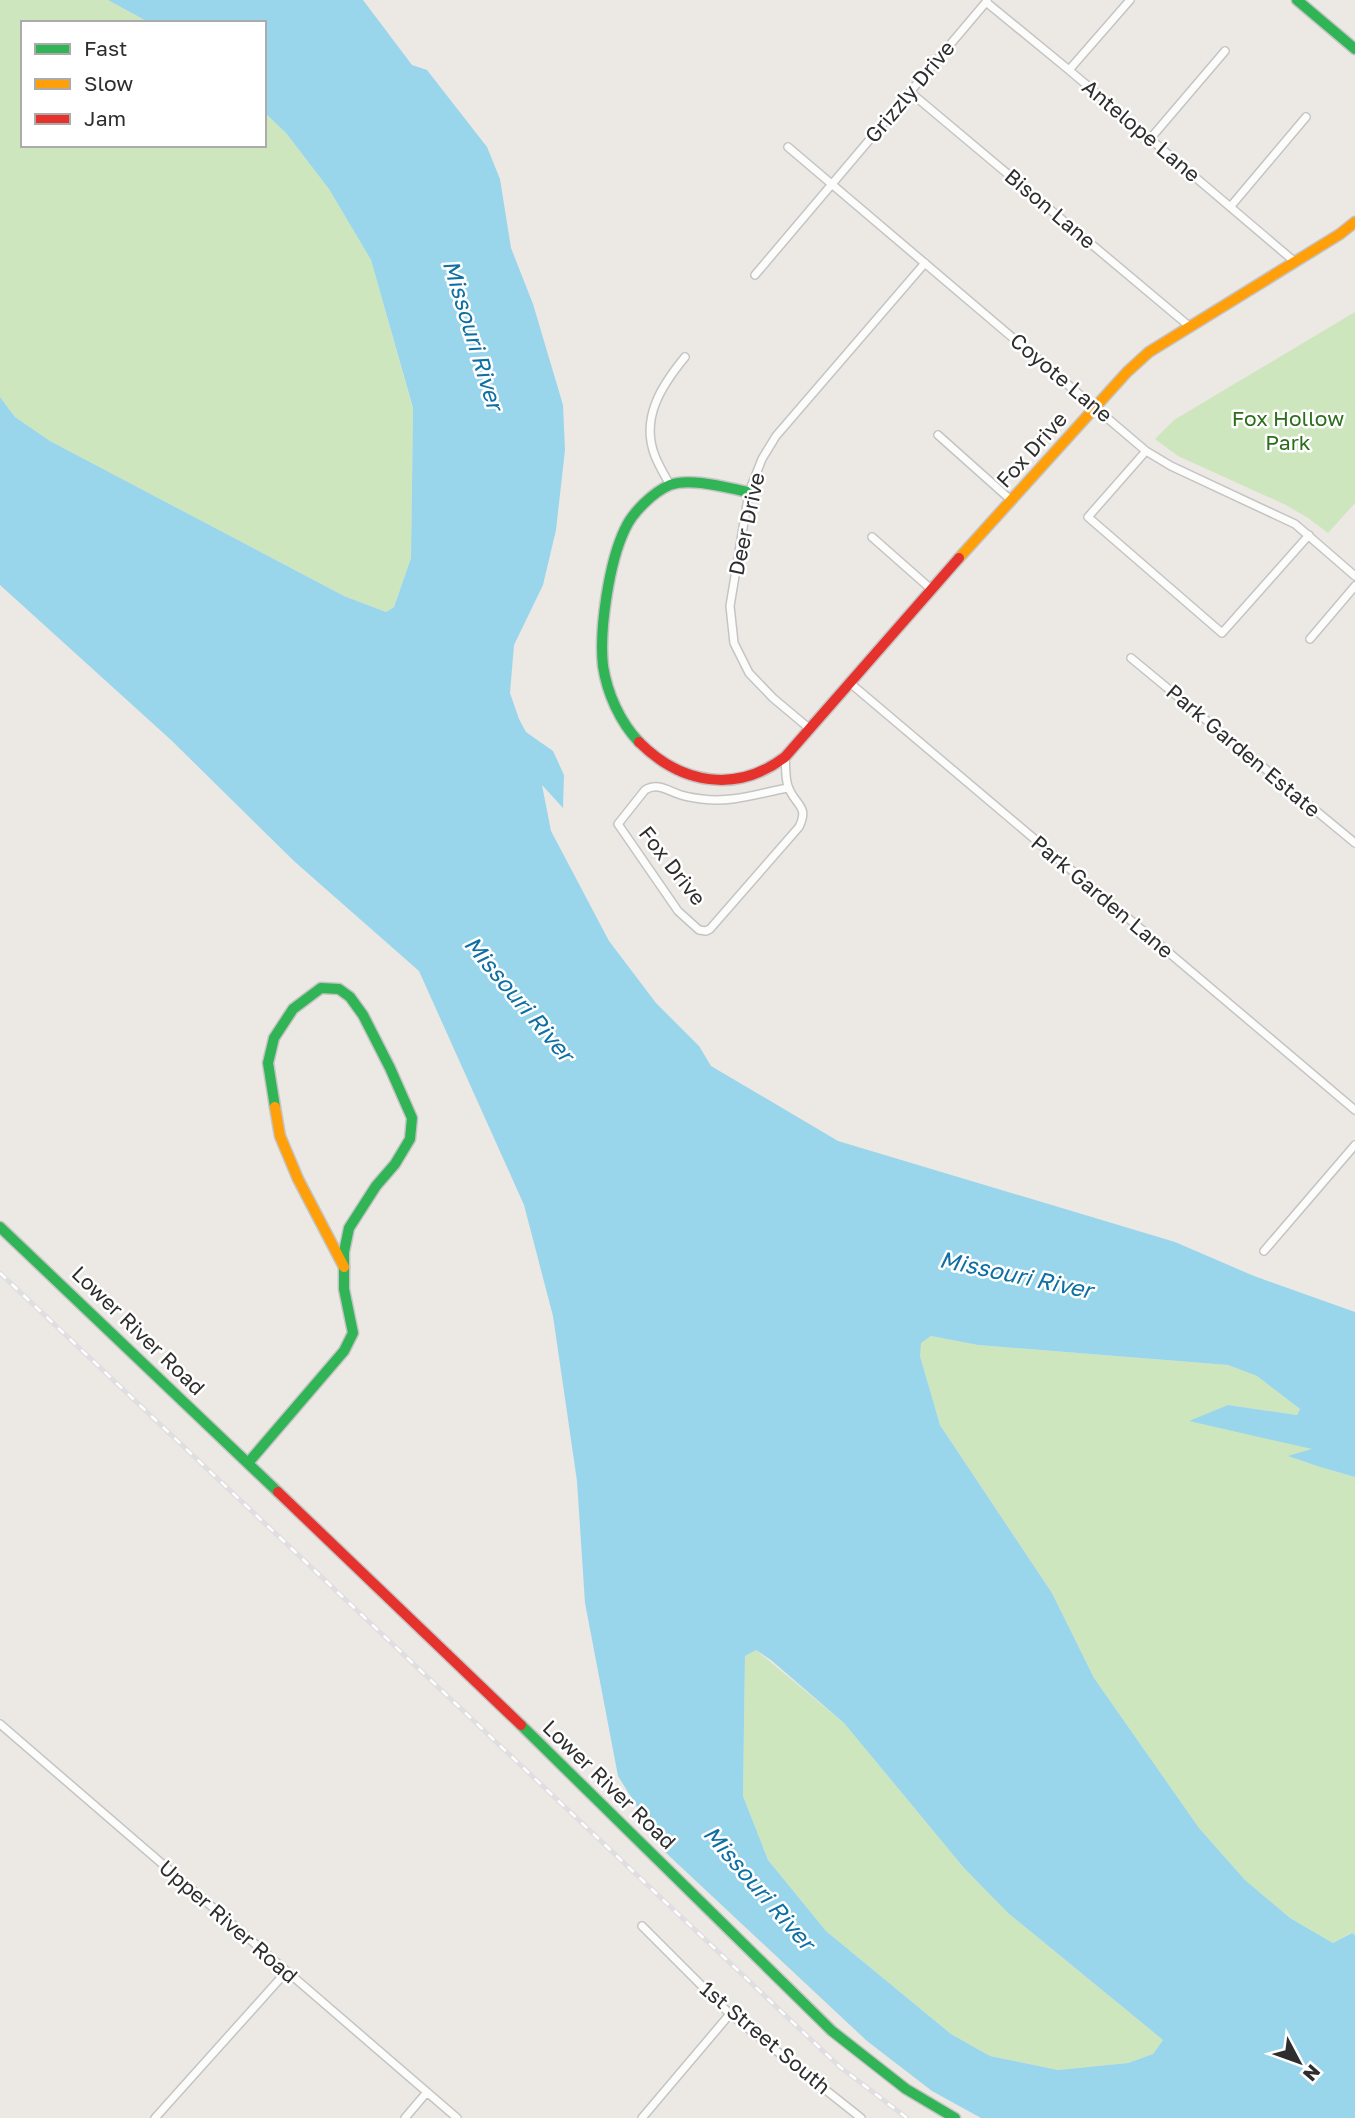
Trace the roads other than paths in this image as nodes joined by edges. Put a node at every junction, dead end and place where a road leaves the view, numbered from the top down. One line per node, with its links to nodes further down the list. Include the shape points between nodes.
1 (1130, 0): 6 (street)
2 (1297, 0): 4 (street)
3 (987, 1): 6 (street, Antelope Lane); 7 (street, Grizzly Drive)
4 (1355, 49)
5 (1225, 51): 9 (street)
6 (1069, 70): 9 (street, Antelope Lane)
7 (911, 92): 11 (street, Grizzly Drive); 17 (street, Bison Lane)
8 (1306, 117): 12 (street)
9 (1150, 139): 12 (street, Antelope Lane)
10 (788, 147): 11 (street, Coyote Lane)
11 (833, 184): 15 (street, Coyote Lane); 16 (street, Grizzly Drive)
12 (1231, 206): 14 (street, Antelope Lane)
13 (1355, 222): 14 (street, Fox Drive)
14 (1295, 262): 17 (street, Fox Drive)
15 (925, 263): 19 (street, Coyote Lane); 23 (street, Deer Drive, via 776,436)
16 (755, 275)
17 (1189, 326): 19 (street, Fox Drive, via 1149,352)
18 (685, 357): 22 (street, via 654,403 650,431 654,454)
19 (1096, 408): 21 (street, Coyote Lane); 24 (street, Fox Drive)
20 (938, 435): 24 (street)
21 (1146, 451): 25 (street, Coyote Lane); 25 (street, via 1088,517 1222,633)
22 (670, 485): 23 (street, via 691,483); 34 (street, Fox Drive, via 629,519 618,545 601,634 606,680 616,706 648,753 686,776 714,781 743,778 763,772)
23 (750, 492): 33 (street, Deer Drive, via 730,606 734,643 749,673)
24 (1012, 501): 29 (street, Fox Drive)
25 (1309, 535): 27 (street, Coyote Lane)
26 (872, 537): 29 (street)
27 (1355, 576)
28 (1355, 586): 30 (street)
29 (931, 589): 32 (street, Fox Drive)
30 (1310, 639)
31 (1131, 658): 36 (street, Park Garden Estate)
32 (850, 683): 33 (street, Fox Drive); 37 (street, Park Garden Lane)
33 (810, 729): 34 (street, Fox Drive)
34 (785, 757): 35 (street, Fox Drive)
35 (788, 788): 35 (street, Fox Drive, via 803,810 799,827 706,931 678,911 618,824 651,787 726,801)
36 (1355, 843)
37 (1355, 1110)
38 (1355, 1145): 40 (street)
39 (0, 1227): 42 (street, Lower River Road)
40 (1264, 1251)
41 (344, 1267): 41 (street, via 349,1228 410,1139 412,1118 363,1015 339,989 321,988 293,1009 274,1038 268,1063 280,1136); 42 (street, via 353,1333 344,1351)
42 (248, 1463): 53 (street, Lower River Road, via 832,2031 909,2093)
43 (0, 1724): 45 (street, Upper River Road)
44 (642, 1926): 46 (street, 1st Street South)
45 (286, 1972): 47 (street, Upper River Road); 48 (street)
46 (730, 2014): 51 (street); 52 (street, 1st Street South)
47 (427, 2092): 49 (street); 50 (street, Upper River Road)
48 (155, 2118)
49 (405, 2118)
50 (457, 2118)
51 (642, 2118)
52 (861, 2118)
53 (955, 2118)

